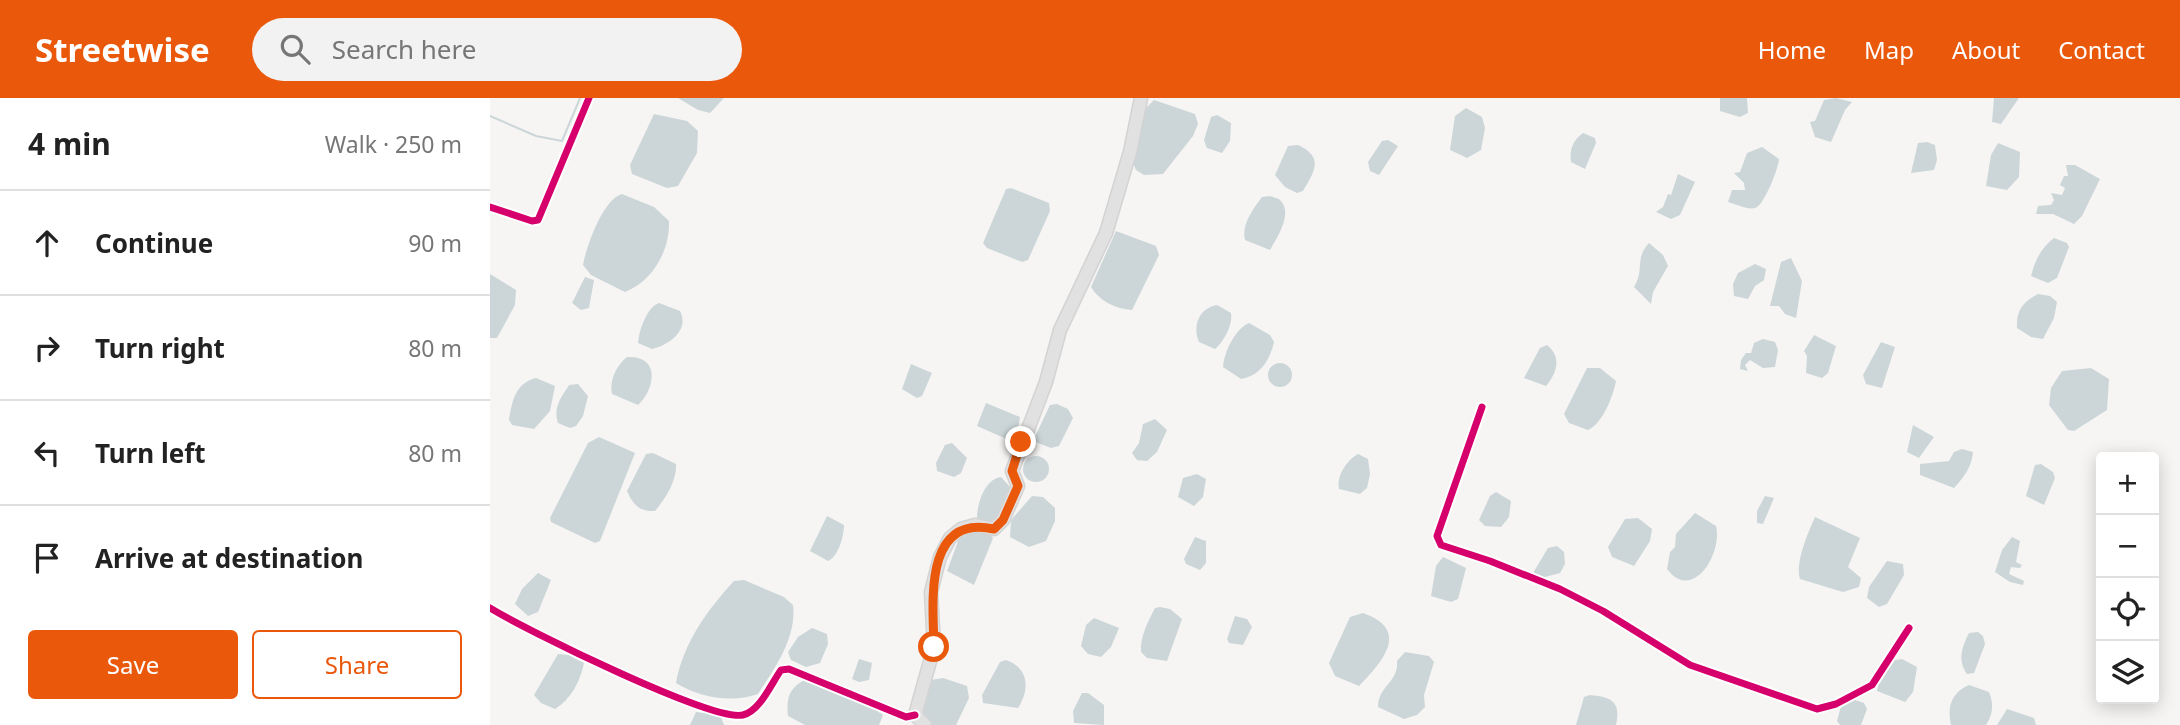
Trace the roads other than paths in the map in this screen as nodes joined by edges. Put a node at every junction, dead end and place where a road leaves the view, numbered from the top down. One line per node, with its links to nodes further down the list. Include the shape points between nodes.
1 (589, 98): 3 (street, via 538,220)
2 (1141, 98): 7 (main road, via 1106,233 1066,316 1021,442 1012,471 1018,486 1014,499 994,529 975,525 961,529 950,538 940,558 931,592 934,647)
3 (491, 210)
4 (1482, 407): 6 (street, via 1437,537 1441,545 1560,589 1690,665 1816,709 1872,685)
5 (490, 608): 7 (street, via 665,692 716,711 741,716 753,711 781,670 789,669 906,717)
6 (1909, 628)
7 (915, 715): 8 (main road)
8 (925, 725)

